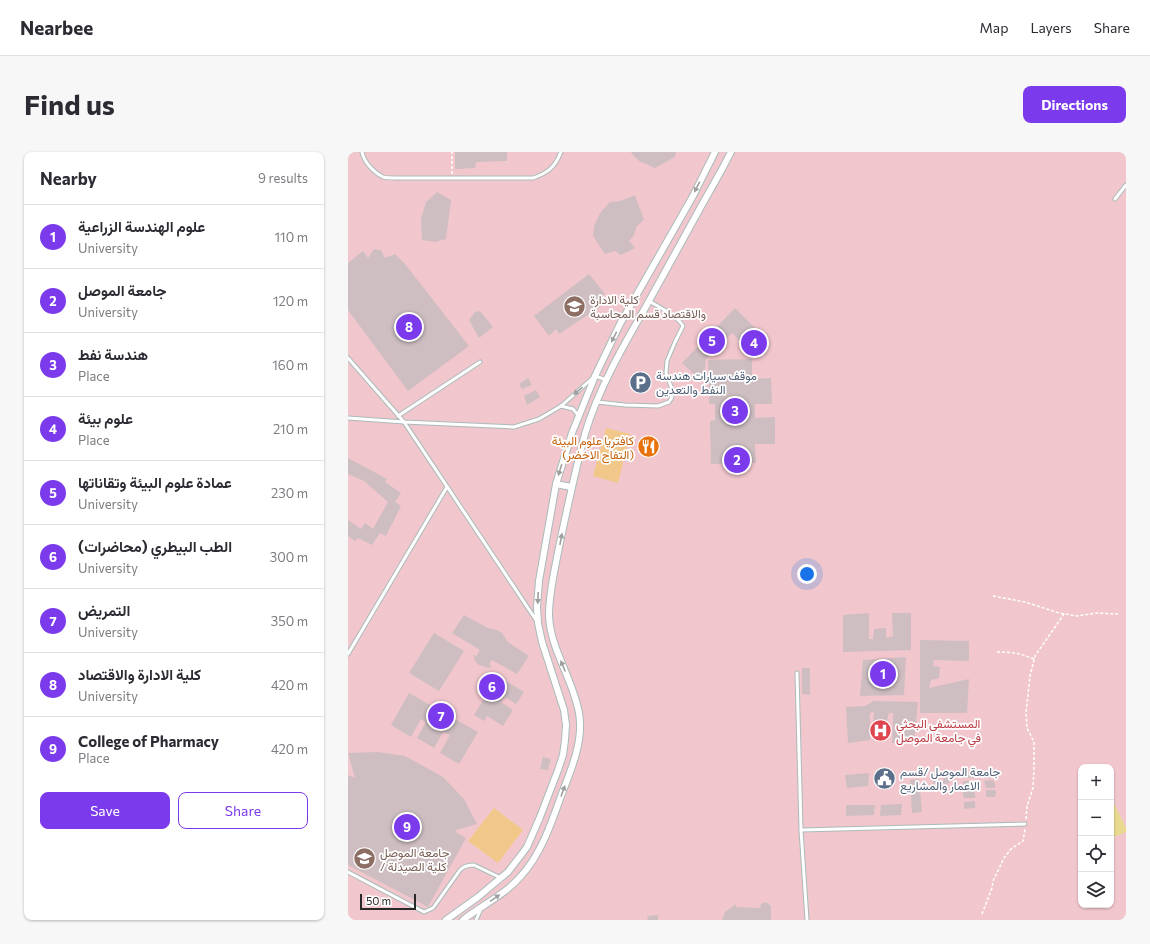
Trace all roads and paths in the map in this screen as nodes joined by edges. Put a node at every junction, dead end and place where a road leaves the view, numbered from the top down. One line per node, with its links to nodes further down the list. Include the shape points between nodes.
1 (362, 152): 6 (lane, via 374,171 384,177)
2 (452, 152): 6 (path)
3 (561, 152): 6 (lane, via 551,169 533,178)
4 (715, 152): 12 (street, one-way to 12)
5 (731, 152): 9 (street)
6 (452, 178)
7 (1126, 185): 8 (lane)
8 (1115, 199)
9 (649, 301): 13 (street); 14 (lane, via 684,326 667,361 666,373 673,392 671,399 658,406)
10 (348, 358): 17 (lane)
11 (480, 362): 17 (lane)
12 (594, 376): 13 (lane); 15 (lane, one-way to 15); 16 (street)
13 (607, 380): 14 (street)
14 (597, 402): 22 (street, via 585,434)
15 (561, 406): 16 (lane, via 573,409); 19 (lane, via 539,419 514,427)
16 (578, 415): 20 (street, one-way to 20)
17 (398, 416): 19 (lane)
18 (348, 418): 19 (lane)
19 (404, 422): 21 (lane)
20 (556, 484): 22 (street); 26 (street, one-way to 26, via 539,581)
21 (447, 487): 26 (lane); 28 (lane)
22 (571, 488): 34 (street, one-way to 22, via 540,848 552,820 571,769 579,737 579,713 554,642 549,616)
23 (993, 596): 24 (path, via 1025,602)
24 (1064, 614): 25 (path); 29 (path)
25 (1118, 614)
26 (538, 623): 33 (street, via 564,710 566,740 558,770 540,817 527,847)
27 (997, 652): 29 (path, via 1023,654)
28 (348, 654)
29 (1034, 659): 31 (path, via 1026,713 1027,728 1034,742 1034,768)
30 (797, 673): 32 (lane)
31 (1025, 824): 32 (lane); 38 (path, via 1023,840 1004,858)
32 (801, 830): 42 (lane)
33 (517, 861): 34 (street); 36 (street)
34 (526, 870): 37 (street, one-way to 34, via 507,889)
35 (348, 872): 36 (lane, via 424,912 433,908 464,866 474,865)
36 (501, 878): 39 (street)
37 (483, 906): 40 (street); 41 (lane)
38 (982, 914)
39 (446, 920)
40 (463, 920)
41 (476, 920)
42 (807, 920)

